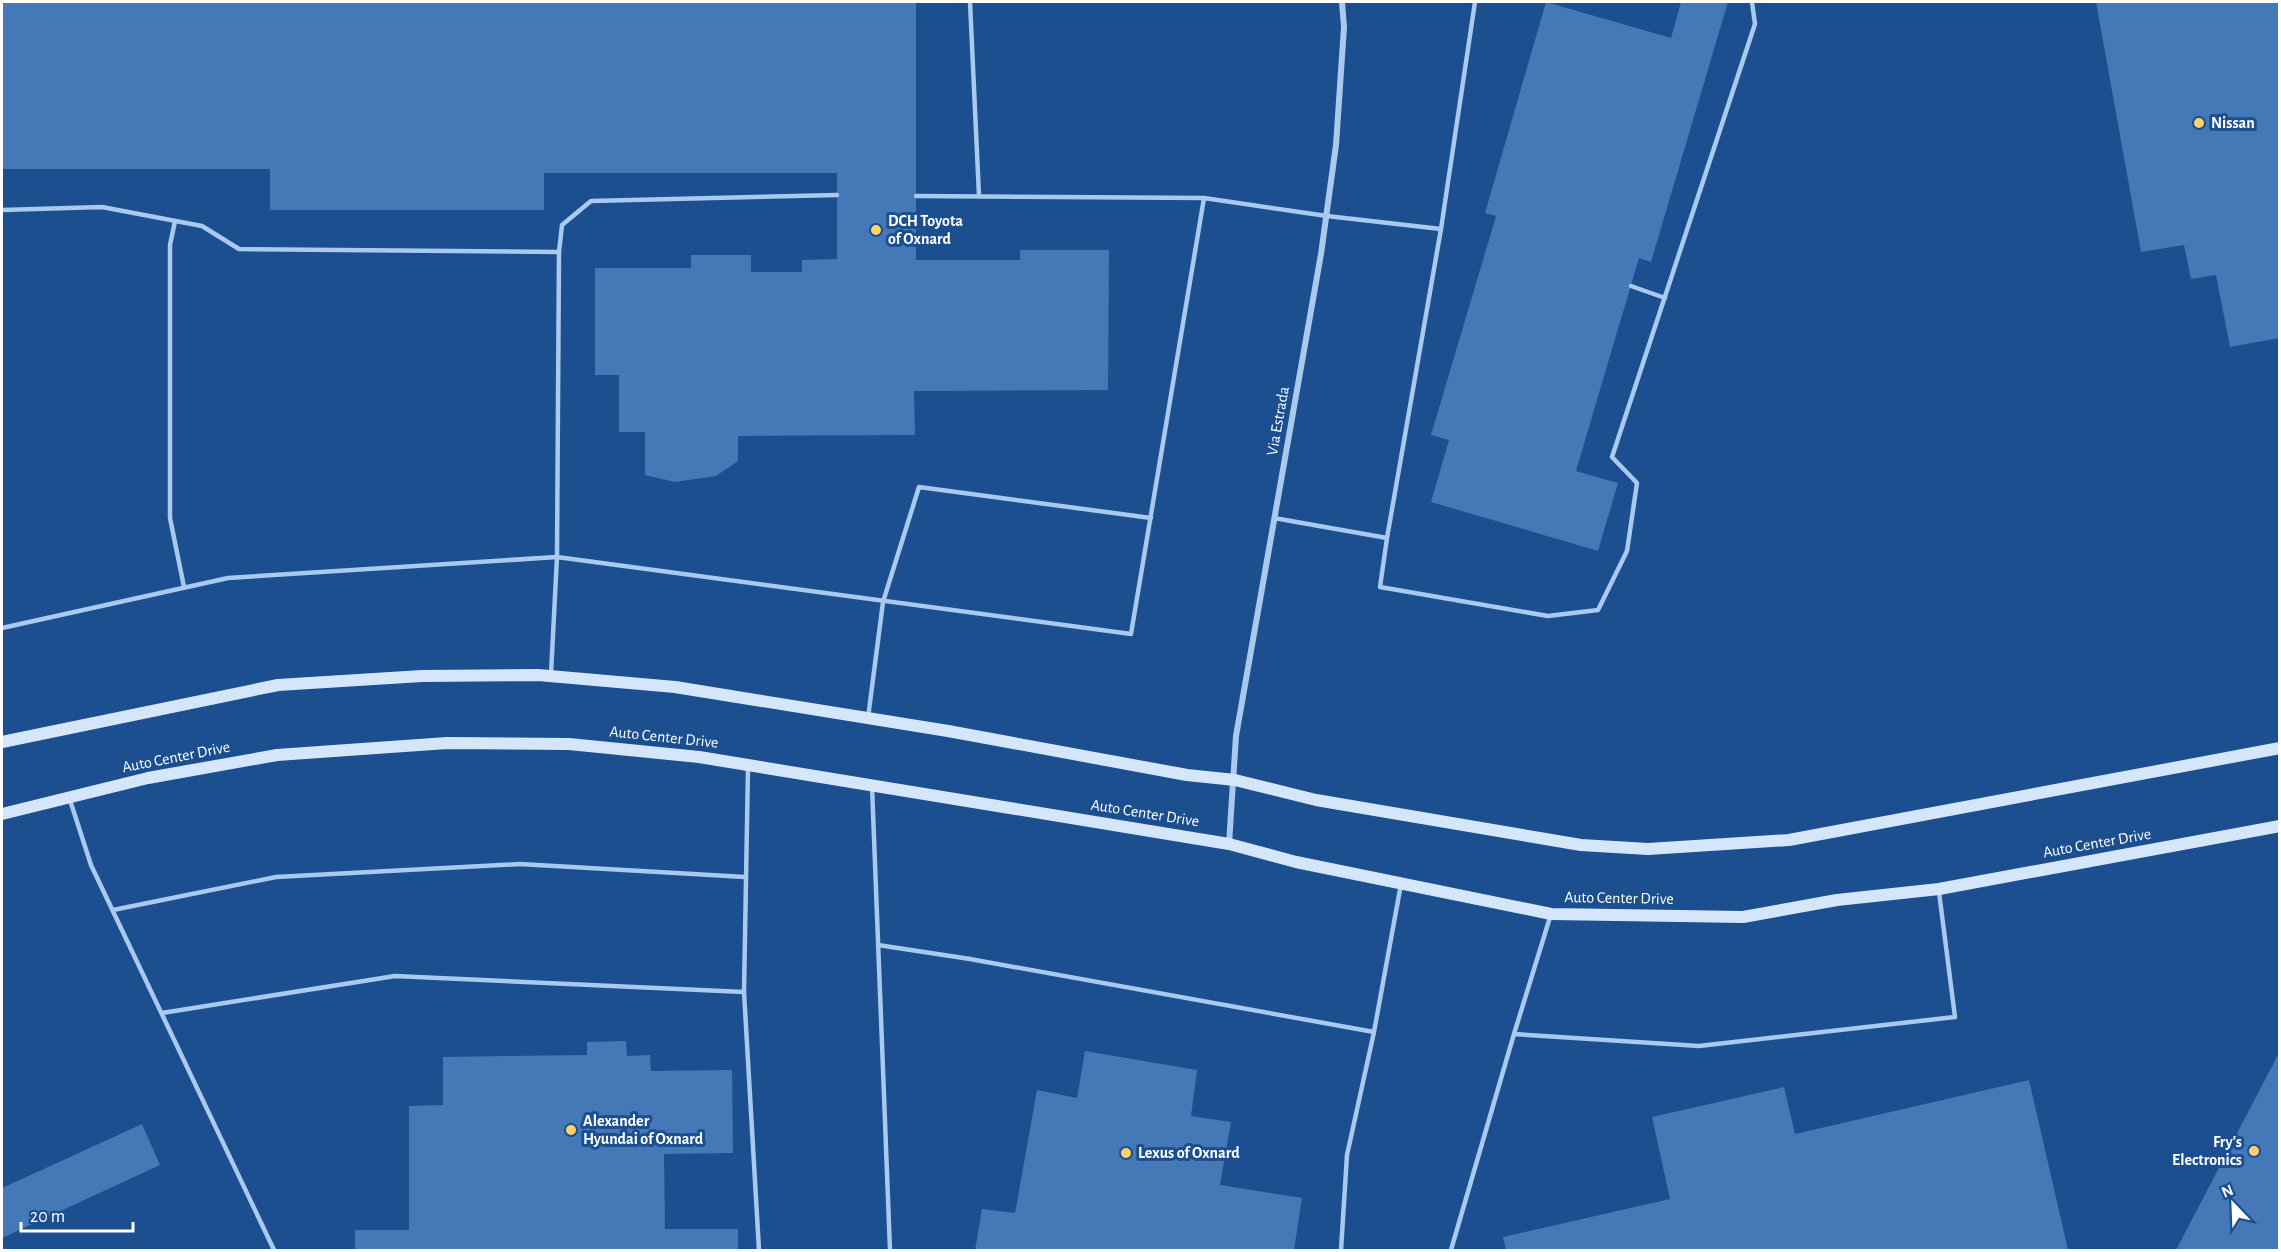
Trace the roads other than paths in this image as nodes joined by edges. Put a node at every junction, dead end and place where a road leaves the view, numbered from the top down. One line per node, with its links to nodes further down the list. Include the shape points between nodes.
1 (970, 2): 7 (lane)
2 (1342, 2): 10 (street, Via Estrada, via 1344,27 1336,145)
3 (1475, 2): 12 (lane)
4 (1752, 2): 15 (lane, via 1755,24)
5 (837, 195): 13 (lane, via 591,201 562,225)
6 (916, 196): 7 (lane)
7 (979, 196): 8 (lane)
8 (1204, 198): 10 (lane); 16 (lane)
9 (2, 210): 11 (lane, via 102,207)
10 (1327, 216): 12 (lane); 17 (street, Via Estrada)
11 (175, 221): 13 (lane, via 202,226 239,249); 20 (lane, via 170,245 170,518)
12 (1441, 229): 18 (lane)
13 (559, 252): 19 (lane)
14 (1631, 286): 15 (lane)
15 (1665, 298): 18 (lane, via 1612,457 1637,483 1627,551 1598,610 1548,616 1380,587)
16 (1151, 518): 21 (lane, via 919,487); 21 (lane, via 1131,634)
17 (1274, 518): 18 (lane); 28 (street, Via Estrada, via 1236,736)
18 (1387, 538)
19 (557, 557): 20 (lane, via 228,578); 21 (lane); 23 (lane)
20 (184, 587): 22 (lane)
21 (883, 602): 24 (lane)
22 (2, 628)
23 (551, 676): 24 (street, via 675,687); 25 (street, via 422,676 278,685)
24 (868, 718): 28 (street, via 1187,775)
25 (2, 742)
26 (2280, 748): 28 (street, via 1789,840 1648,849 1581,845 1316,800)
27 (748, 765): 29 (street, Auto Center Drive); 30 (street, Auto Center Drive, via 569,744 447,743 277,755); 34 (lane)
28 (1235, 780): 33 (street, Via Estrada)
29 (872, 785): 33 (street, Auto Center Drive); 39 (lane)
30 (69, 797): 31 (street, Auto Center Drive); 37 (lane, via 91,865)
31 (2, 814)
32 (2280, 826): 36 (street, Auto Center Drive)
33 (1229, 844): 35 (street, Auto Center Drive)
34 (745, 877): 37 (lane, via 520,864 276,877); 40 (lane)
35 (1401, 884): 38 (street, Auto Center Drive); 42 (lane)
36 (1939, 889): 38 (street, Auto Center Drive, via 1837,900 1743,917); 43 (lane, via 1955,1017 1699,1046)
37 (113, 910): 41 (lane)
38 (1551, 914): 43 (lane)
39 (878, 945): 42 (lane); 46 (lane)
40 (744, 992): 41 (lane, via 395,976); 45 (lane)
41 (162, 1013): 44 (lane)
42 (1374, 1032): 47 (lane, via 1347,1155)
43 (1514, 1034): 48 (lane)
44 (274, 1251)
45 (759, 1251)
46 (890, 1251)
47 (1341, 1251)
48 (1451, 1251)

